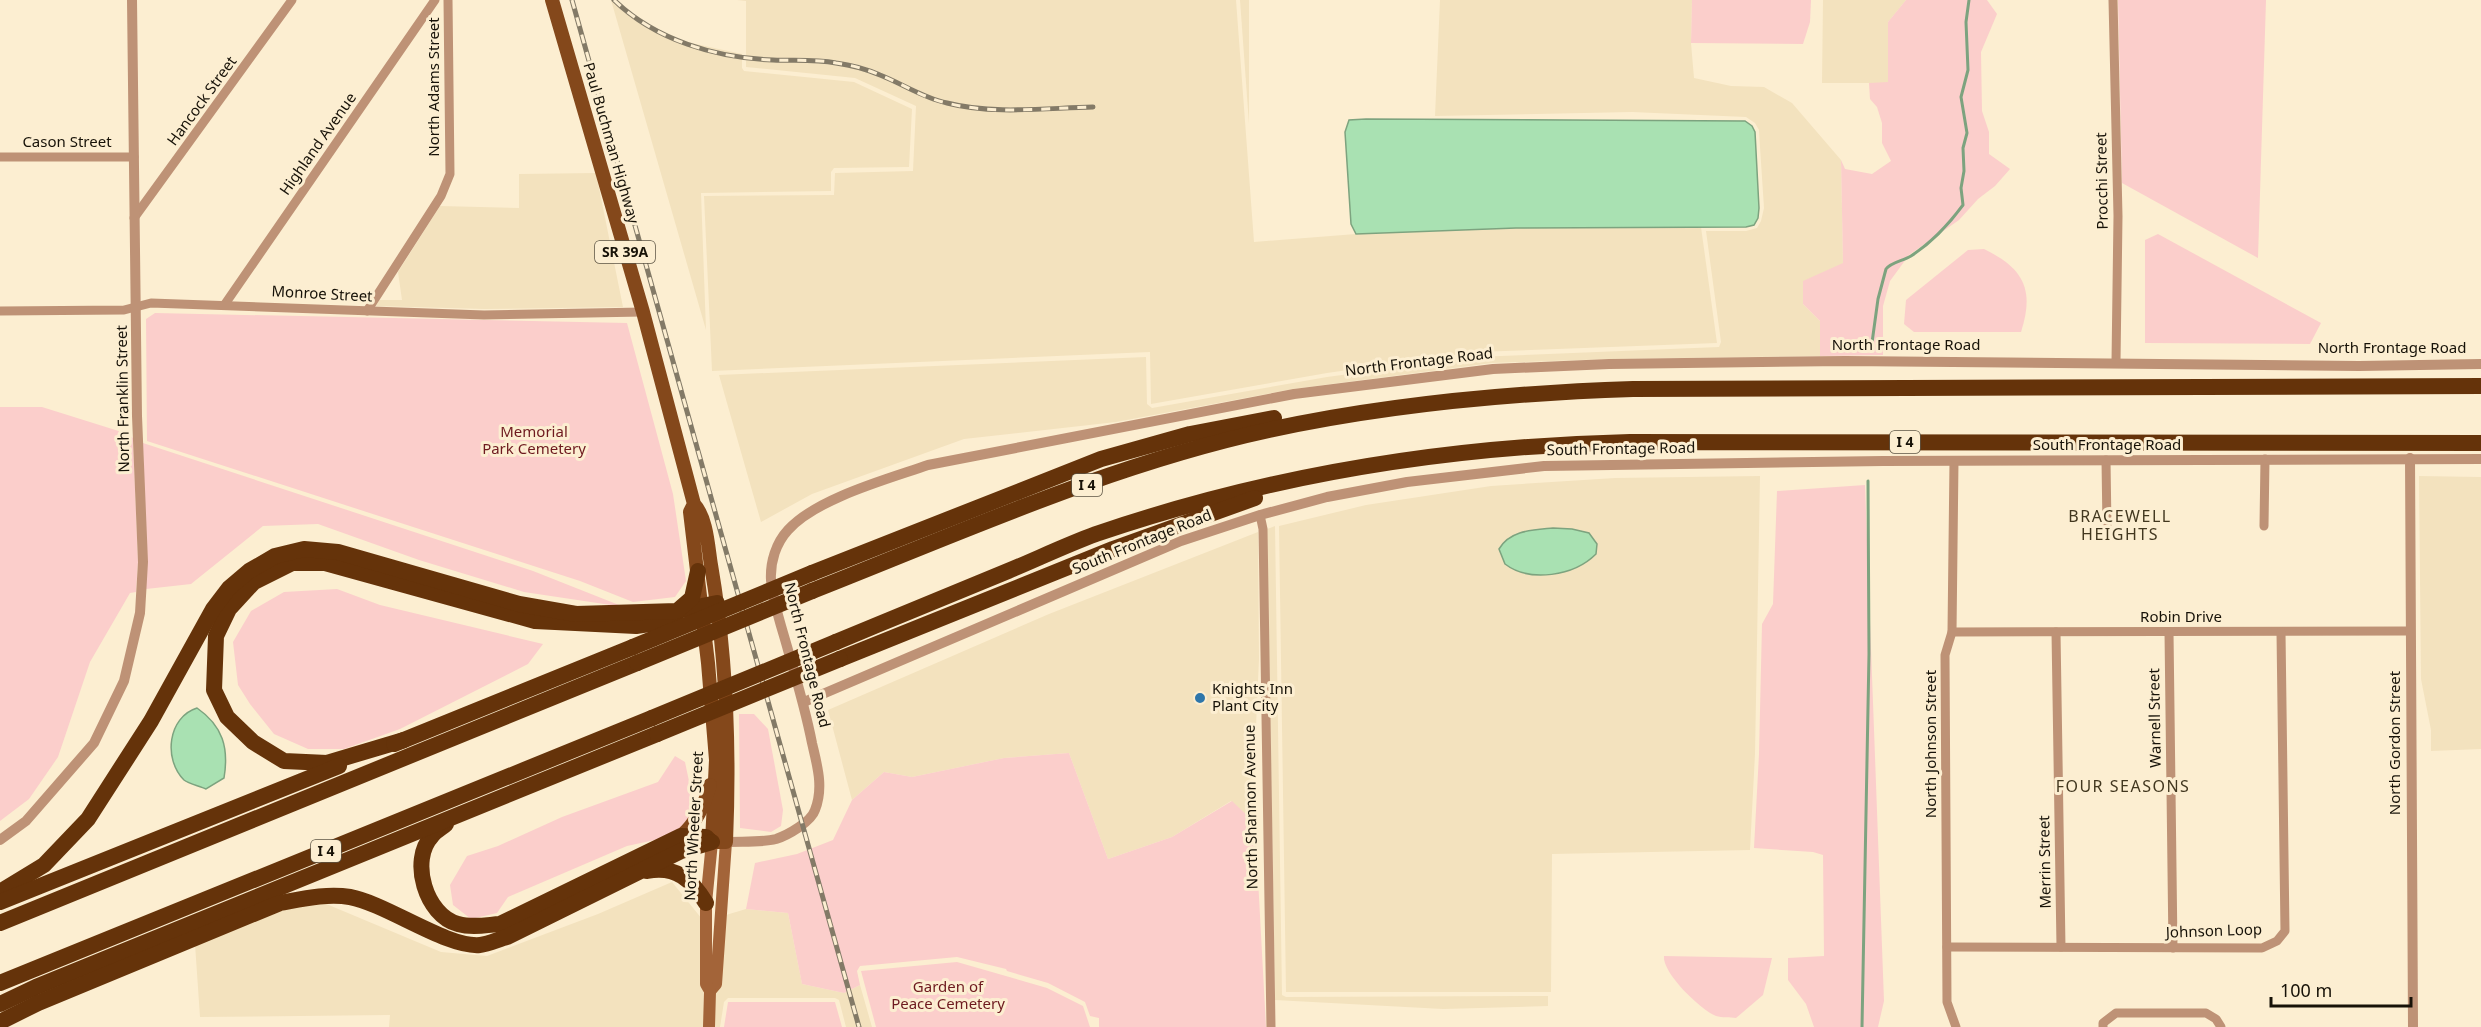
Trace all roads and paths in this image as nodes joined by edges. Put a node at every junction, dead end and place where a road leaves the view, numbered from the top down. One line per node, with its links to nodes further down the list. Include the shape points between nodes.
1 (132, 0): 8 (street, North Franklin Street)
2 (292, 0): 9 (street, Hancock Street)
3 (435, 0): 10 (street, Highland Avenue)
4 (448, 0): 13 (street, North Adams Street, via 450,174 441,196)
5 (552, 0): 14 (main road, Paul Buchman Highway / SR 39A)
6 (2114, 0): 15 (street, Procchi Street)
7 (0, 157): 8 (street, Cason Street)
8 (134, 157): 9 (street, North Franklin Street)
9 (134, 218): 11 (street, North Franklin Street)
10 (225, 304): 11 (street, Monroe Street); 13 (street, Monroe Street)
11 (135, 305): 12 (street, Monroe Street, via 124,310); 45 (street, North Franklin Street, via 143,562 140,613 124,681 94,743 26,821)
12 (0, 311)
13 (367, 311): 14 (street, Monroe Street, via 484,315)
14 (643, 312): 25 (main road, Paul Buchman Highway / SR 39A)
15 (2116, 362): 16 (street, North Frontage Road); 40 (street, North Frontage Road, via 1845,361 1493,369 1273,398 928,465 831,502 801,519 779,542 772,558 771,580)
16 (2481, 364)
17 (2481, 385): 18 (highway, I 4, via 1633,389 1496,395)
18 (1371, 411): 41 (highway, bridge, via 1291,416 1233,425 1101,459); 51 (highway, I 4, bridge, via 1268,430 1141,465 1050,498 812,591)
19 (2481, 443): 37 (highway, I 4, via 1594,442 1416,457 1332,471 1216,498 1094,535)
20 (2410, 458): 21 (street, South Frontage Road); 22 (street, South Frontage Road); 32 (street, North Gordon Street)
21 (2265, 459): 23 (street, South Frontage Road); 27 (street)
22 (2481, 459)
23 (2106, 460): 24 (street, South Frontage Road); 28 (street)
24 (1954, 461): 26 (street, South Frontage Road, via 1544,466 1407,482); 33 (street, North Johnson Street)
25 (694, 504): 29 (main road, Paul Buchman Highway / SR 39A, via 690,513); 30 (main road, Paul Buchman Highway / SR 39A, via 700,510)
26 (1260, 515): 40 (street, South Frontage Road, via 1134,559); 60 (street, North Shannon Avenue)
27 (2264, 526)
28 (2107, 528)
29 (698, 571): 30 (main road, Paul Buchman Highway / SR 39A); 31 (highway, via 692,598)
30 (710, 610): 31 (highway); 38 (main road, Paul Buchman Highway / SR 39A); 39 (main road, Paul Buchman Highway / SR 39A); 41 (highway, via 636,626 535,621 325,563 292,563 254,582 229,609 216,636 214,690 227,717 253,742 284,761 327,763)
31 (677, 611): 48 (highway, via 576,614 519,604 338,552 304,549 275,556 229,588 213,609 151,721 88,819 44,865)
32 (2409, 631): 36 (street, Robin Drive); 64 (street, North Gordon Street)
33 (1953, 632): 34 (street, Robin Drive); 52 (street, North Johnson Street, via 1945,655)
34 (2056, 632): 35 (street, Robin Drive); 53 (street, Merrin Street)
35 (2169, 632): 36 (street, Robin Drive); 54 (street, Warnell Street)
36 (2281, 632): 54 (street, Johnson Loop, via 2285,931 2277,941 2262,948)
37 (838, 651): 43 (highway, bridge, via 657,734); 55 (highway, I 4, bridge, via 652,718)
38 (708, 663): 42 (main road, North Wheeler Street / SR 39A)
39 (725, 671): 46 (main road, North Wheeler Street / SR 39A, via 729,748)
40 (804, 702): 46 (street, North Frontage Road, via 821,781 815,812 802,825 776,839)
41 (404, 740): 49 (highway)
42 (716, 768): 44 (main road, via 702,806); 46 (main road, North Wheeler Street / SR 39A)
43 (461, 814): 44 (highway, via 430,836 421,860 425,890 434,908 456,924 500,924); 57 (highway)
44 (681, 837): 46 (highway, via 706,837)
45 (0, 840)
46 (719, 842): 47 (highway, via 681,850); 50 (main road, North Wheeler Street / SR 39A); 56 (main road, North Wheeler Street / SR 39A, via 716,984)
47 (629, 876): 50 (highway, via 658,869 677,873 696,886); 58 (highway, via 507,937 480,945 459,943 391,911 350,897 314,897 280,903)
48 (0, 892)
49 (0, 902)
50 (706, 903): 56 (main road, North Wheeler Street / SR 39A, via 706,984)
51 (0, 923)
52 (1947, 947): 53 (street, Johnson Loop); 61 (street, North Johnson Street, via 1947,1002)
53 (2061, 947): 54 (street, Johnson Loop)
54 (2173, 948)
55 (0, 983)
56 (710, 991): 59 (main road, North Wheeler Street / SR 39A)
57 (0, 1004)
58 (0, 1022)
59 (709, 1027)
60 (1271, 1027)
61 (1956, 1027)
62 (2103, 1027): 63 (street, via 2116,1013 2206,1013)
63 (2221, 1027)
64 (2413, 1027)

